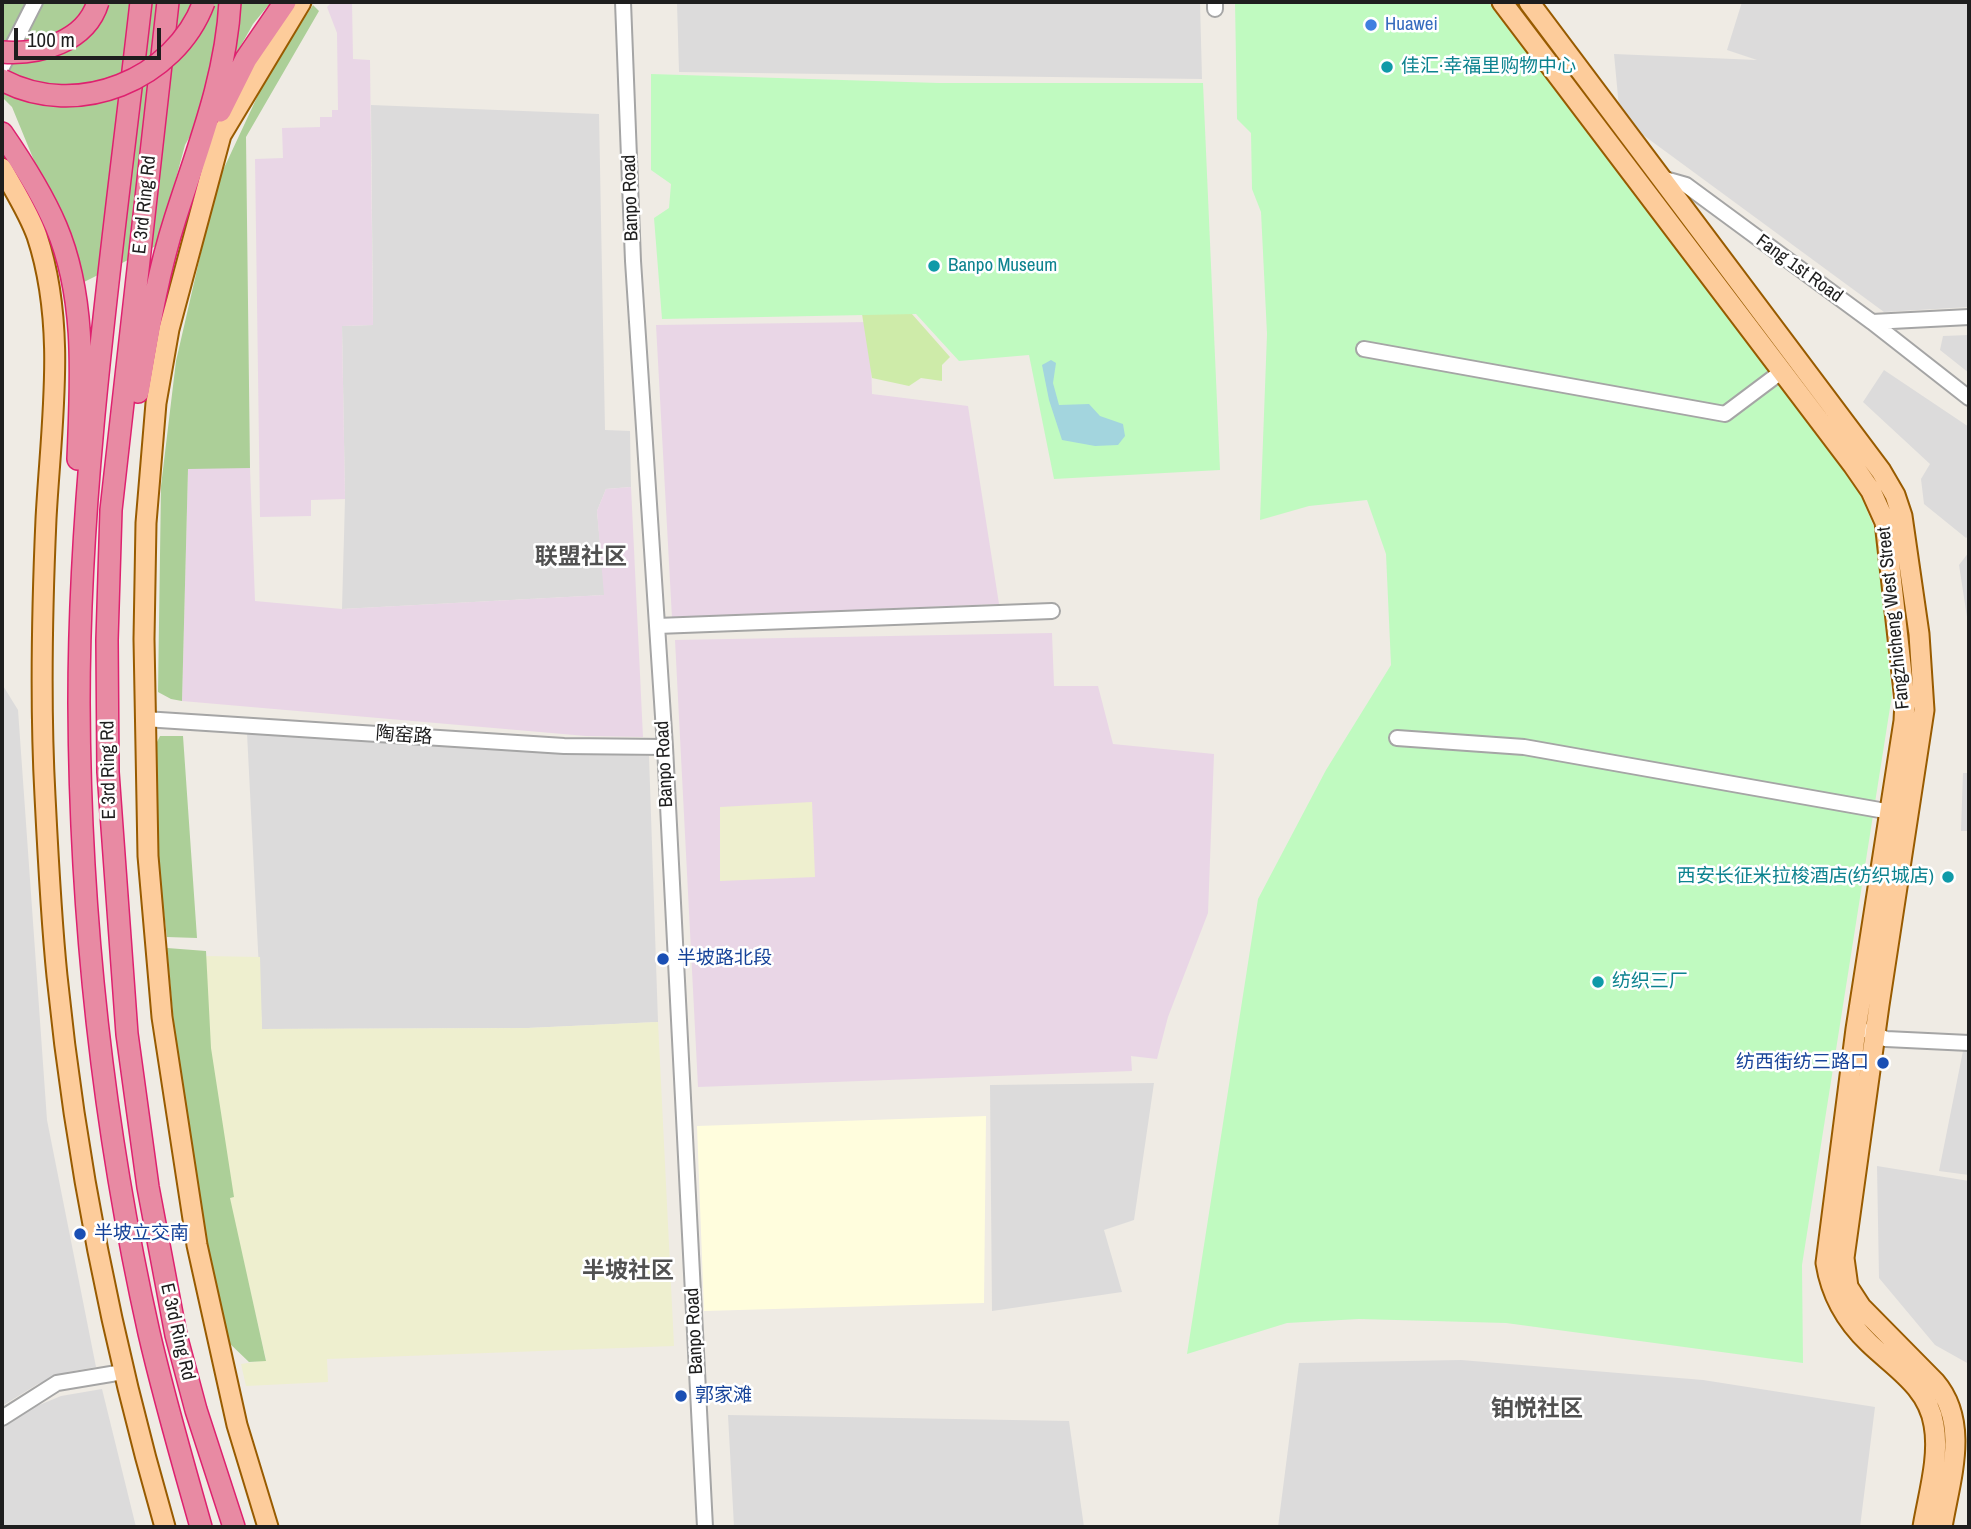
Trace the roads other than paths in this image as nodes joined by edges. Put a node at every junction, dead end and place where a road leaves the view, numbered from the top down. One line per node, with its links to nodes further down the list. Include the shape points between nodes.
1 (36, 2): 14 (street)
2 (98, 2): 13 (highway, bridge, via 79,31 55,46 30,54)
3 (127, 2): 20 (highway, via 103,259)
4 (141, 2): 20 (highway, E 3rd Ring Rd)
5 (168, 2): 26 (highway, E 3rd Ring Rd)
6 (204, 2): 15 (highway, bridge, via 176,49 147,73 123,85 72,96 41,93)
7 (230, 2): 17 (highway, via 220,76)
8 (285, 2): 17 (highway, via 246,59)
9 (301, 2): 30 (main road, via 220,135 169,329 156,403 146,523)
10 (623, 2): 28 (street, Banpo Road, via 633,261)
11 (1502, 2): 19 (main road, Fangzhicheng West Street)
12 (1529, 2): 19 (main road, Fangzhicheng West Street)
13 (2, 52)
14 (2, 67)
15 (2, 80)
16 (2, 133): 29 (highway, via 56,227 73,285 81,354 70,648)
17 (202, 147): 26 (highway, via 175,220 153,303 127,457)
18 (2, 168): 36 (main road, via 36,234 49,283 56,341 43,663 55,949 81,1154)
19 (1650, 182): 22 (street, Fang 1st Road, via 1686,185); 24 (main road, Fangzhicheng West Street); 34 (main road, Fangzhicheng West Street, via 1881,471 1899,504 1919,634 1924,710)
20 (108, 295): 29 (highway, E 3rd Ring Rd, via 88,499)
21 (1969, 317): 22 (street)
22 (1872, 322): 25 (street, Fang 1st Road)
23 (1364, 349): 24 (street, via 1725,414)
24 (1781, 372): 33 (main road, Fangzhicheng West Street, via 1864,479 1885,522 1905,701)
25 (1969, 398)
26 (111, 510): 40 (highway, E 3rd Ring Rd, via 108,772 127,1034 148,1187 176,1335)
27 (1052, 611): 28 (street)
28 (657, 626): 32 (street, Banpo Road)
29 (79, 700): 39 (highway, E 3rd Ring Rd, via 86,865 108,1102 149,1332)
30 (144, 719): 32 (street, 陶窑路, via 564,746); 41 (main road, via 152,911 176,1126 237,1425)
31 (1397, 738): 33 (street, via 1524,747)
32 (665, 747): 42 (street, Banpo Road)
33 (1891, 812): 34 (main road, Fangzhicheng West Street)
34 (1866, 1030): 35 (street, via 1886,1040); 43 (main road, Fangzhicheng West Street, via 1826,1264 1846,1317 1912,1382 1931,1409 1935,1446); 44 (main road, Fangzhicheng West Street, via 1845,1271 1848,1287 1861,1307 1945,1393 1956,1440)
35 (1969, 1043)
36 (122, 1372): 37 (street, via 57,1383); 38 (main road)
37 (2, 1418)
38 (165, 1527)
39 (201, 1527)
40 (234, 1527)
41 (268, 1527)
42 (705, 1527)
43 (1923, 1527)
44 (1942, 1527)

